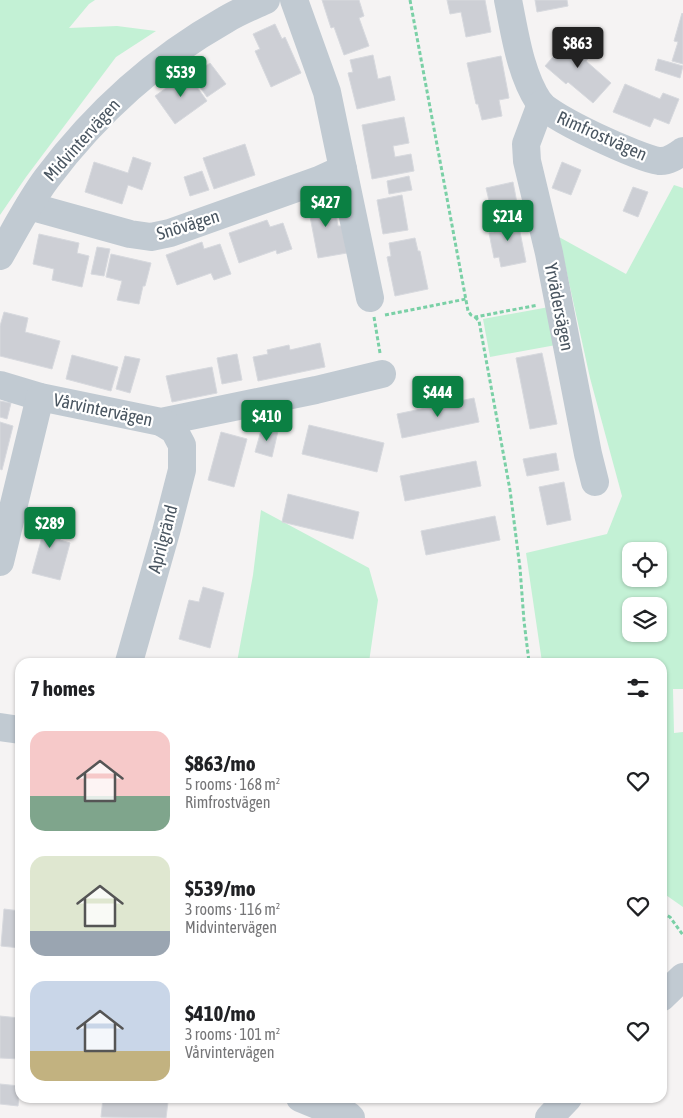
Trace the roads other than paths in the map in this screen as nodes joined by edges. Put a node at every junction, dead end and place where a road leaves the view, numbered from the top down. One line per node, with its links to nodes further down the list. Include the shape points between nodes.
1 (266, 0): 7 (street, Midvintervägen, via 226,19 188,43 123,94 70,149)
2 (294, 0): 6 (street, via 327,92)
3 (508, 0): 4 (street, Rimfrostvägen, via 529,85)
4 (540, 104): 5 (street, Rimfrostvägen, via 554,116 646,157 660,161 674,158); 14 (street, Yrvädersägen, via 526,144 527,161)
5 (683, 151)
6 (343, 169): 7 (street, Snövägen, via 170,233 151,237); 9 (street)
7 (29, 206): 8 (street, Midvintervägen)
8 (0, 256)
9 (372, 308)
10 (382, 374): 13 (street, Vårvintervägen)
11 (0, 385): 12 (street, Vårvintervägen)
12 (40, 397): 13 (street, Vårvintervägen); 15 (street)
13 (161, 422): 16 (street, Aprilgränd, via 174,430 182,445 182,470)
14 (595, 482)
15 (0, 562)
16 (130, 658)
17 (0, 727): 18 (street)
18 (15, 729)
19 (683, 977): 20 (street)
20 (667, 991)
21 (312, 1103): 23 (street)
22 (563, 1103): 24 (street)
23 (351, 1118)
24 (549, 1118)

